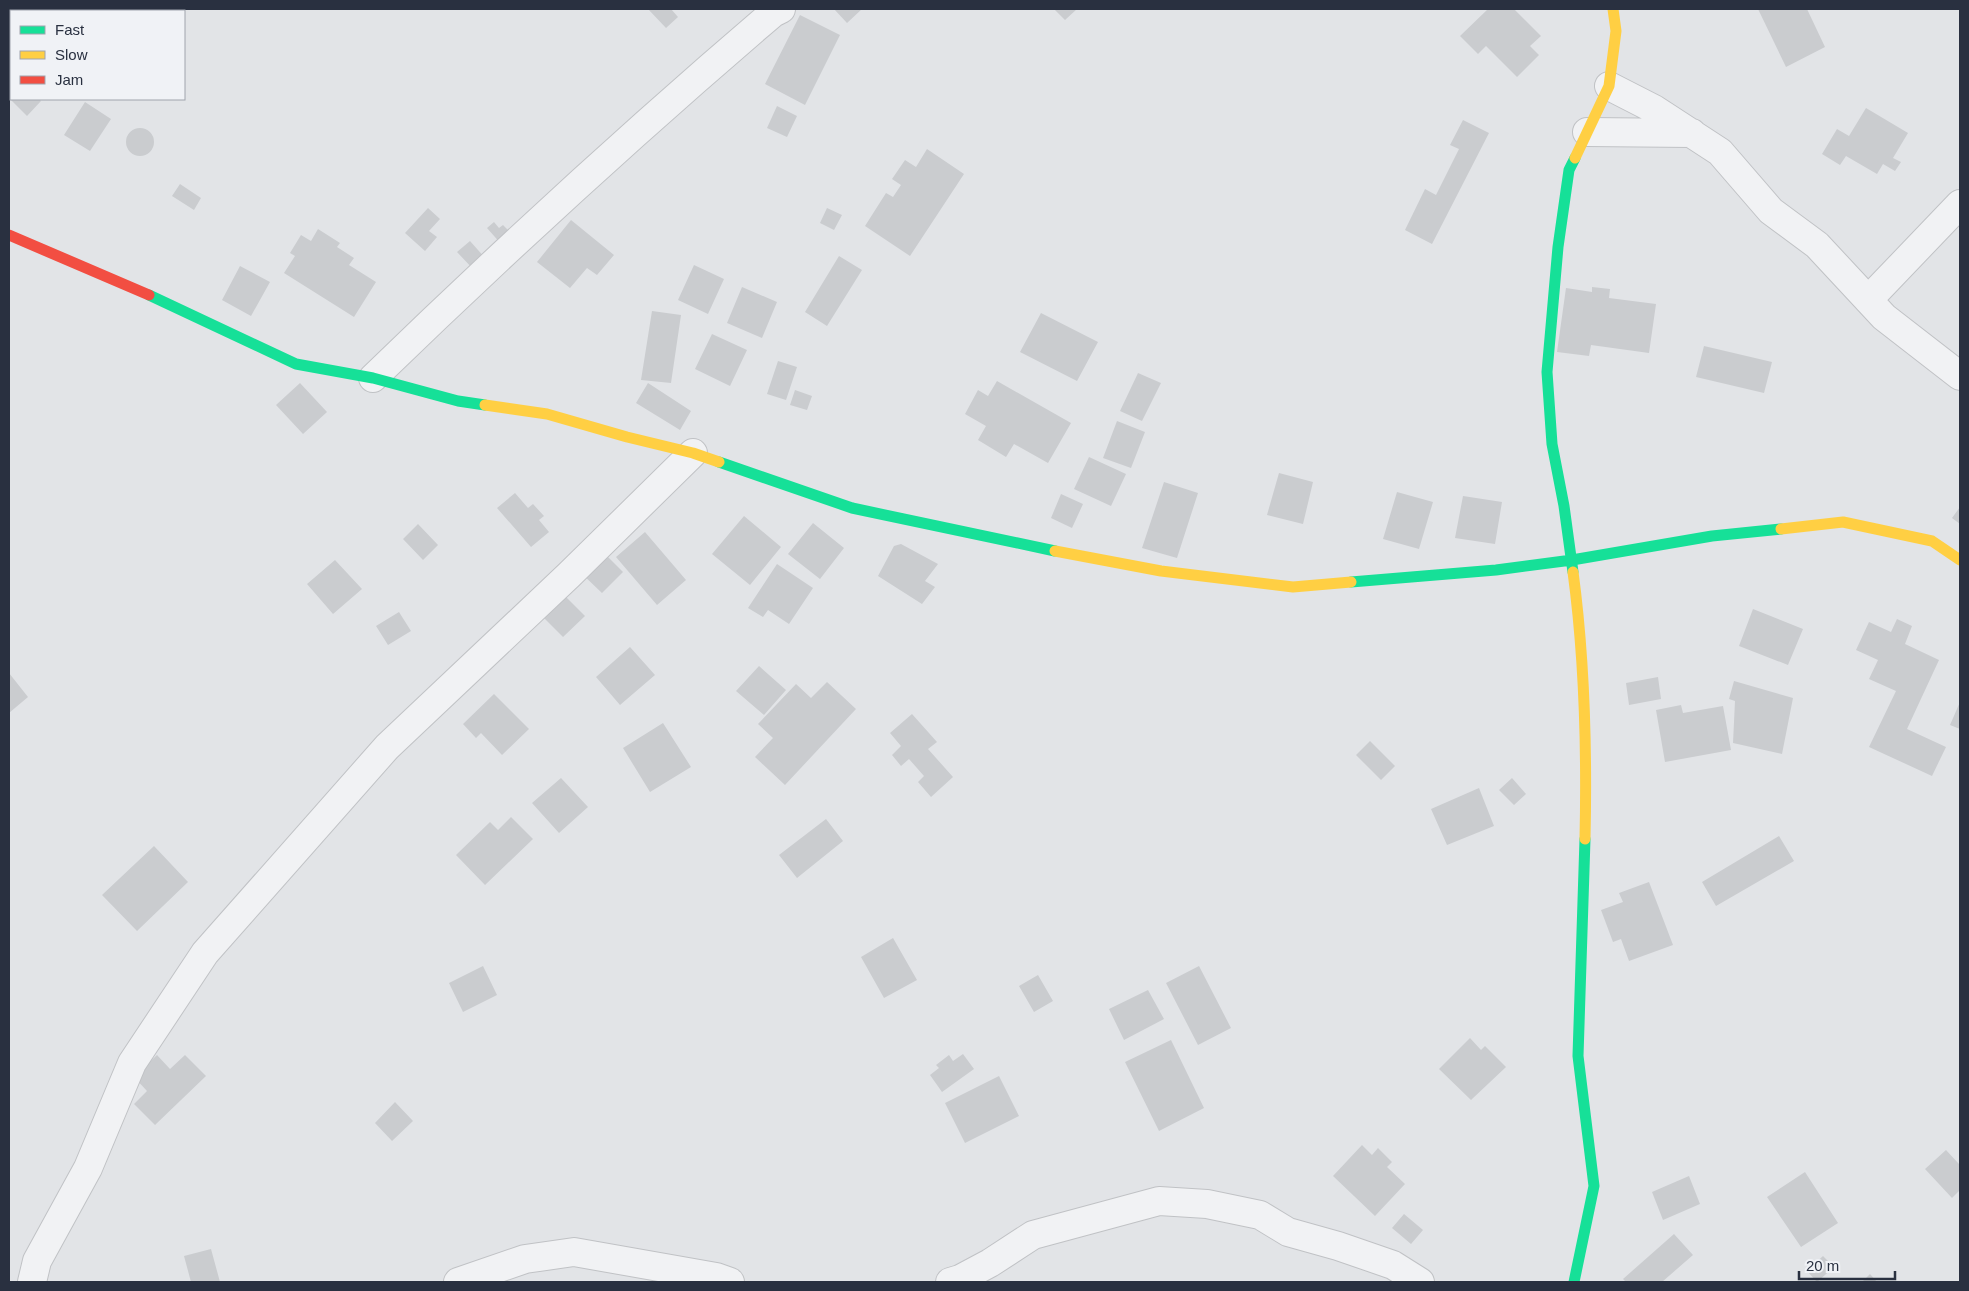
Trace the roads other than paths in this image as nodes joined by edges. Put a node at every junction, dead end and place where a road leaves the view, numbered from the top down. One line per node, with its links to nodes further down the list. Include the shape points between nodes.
1 (780, 9): 10 (street, via 696,79 479,275)
2 (1613, 9): 3 (street, via 1616,32)
3 (1610, 86): 4 (street); 5 (street)
4 (1588, 132): 5 (street); 12 (street, via 1569,170 1558,247 1547,372 1552,444)
5 (1692, 133): 8 (street, via 1720,152 1771,211 1817,245)
6 (1960, 204): 8 (street)
7 (9, 235): 10 (street, via 168,303 296,364)
8 (1868, 300): 9 (street, via 1884,317)
9 (1960, 376)
10 (373, 378): 11 (street, via 458,401 547,414)
11 (693, 453): 12 (street, via 852,508 1086,558 1274,585 1302,586 1496,570); 14 (street, via 387,747 205,953 132,1063 88,1168 37,1261)
12 (1572, 560): 13 (street, via 1712,536 1843,522 1932,542); 19 (street, via 1582,632 1587,763 1578,1056 1594,1186)
13 (1960, 560)
14 (32, 1282)
15 (458, 1282): 16 (street, via 525,1259 574,1252)
16 (730, 1282)
17 (950, 1282): 18 (street, via 990,1263 1034,1235 1159,1201 1207,1204 1260,1215 1288,1232 1392,1264)
18 (1420, 1282)
19 (1574, 1282)

